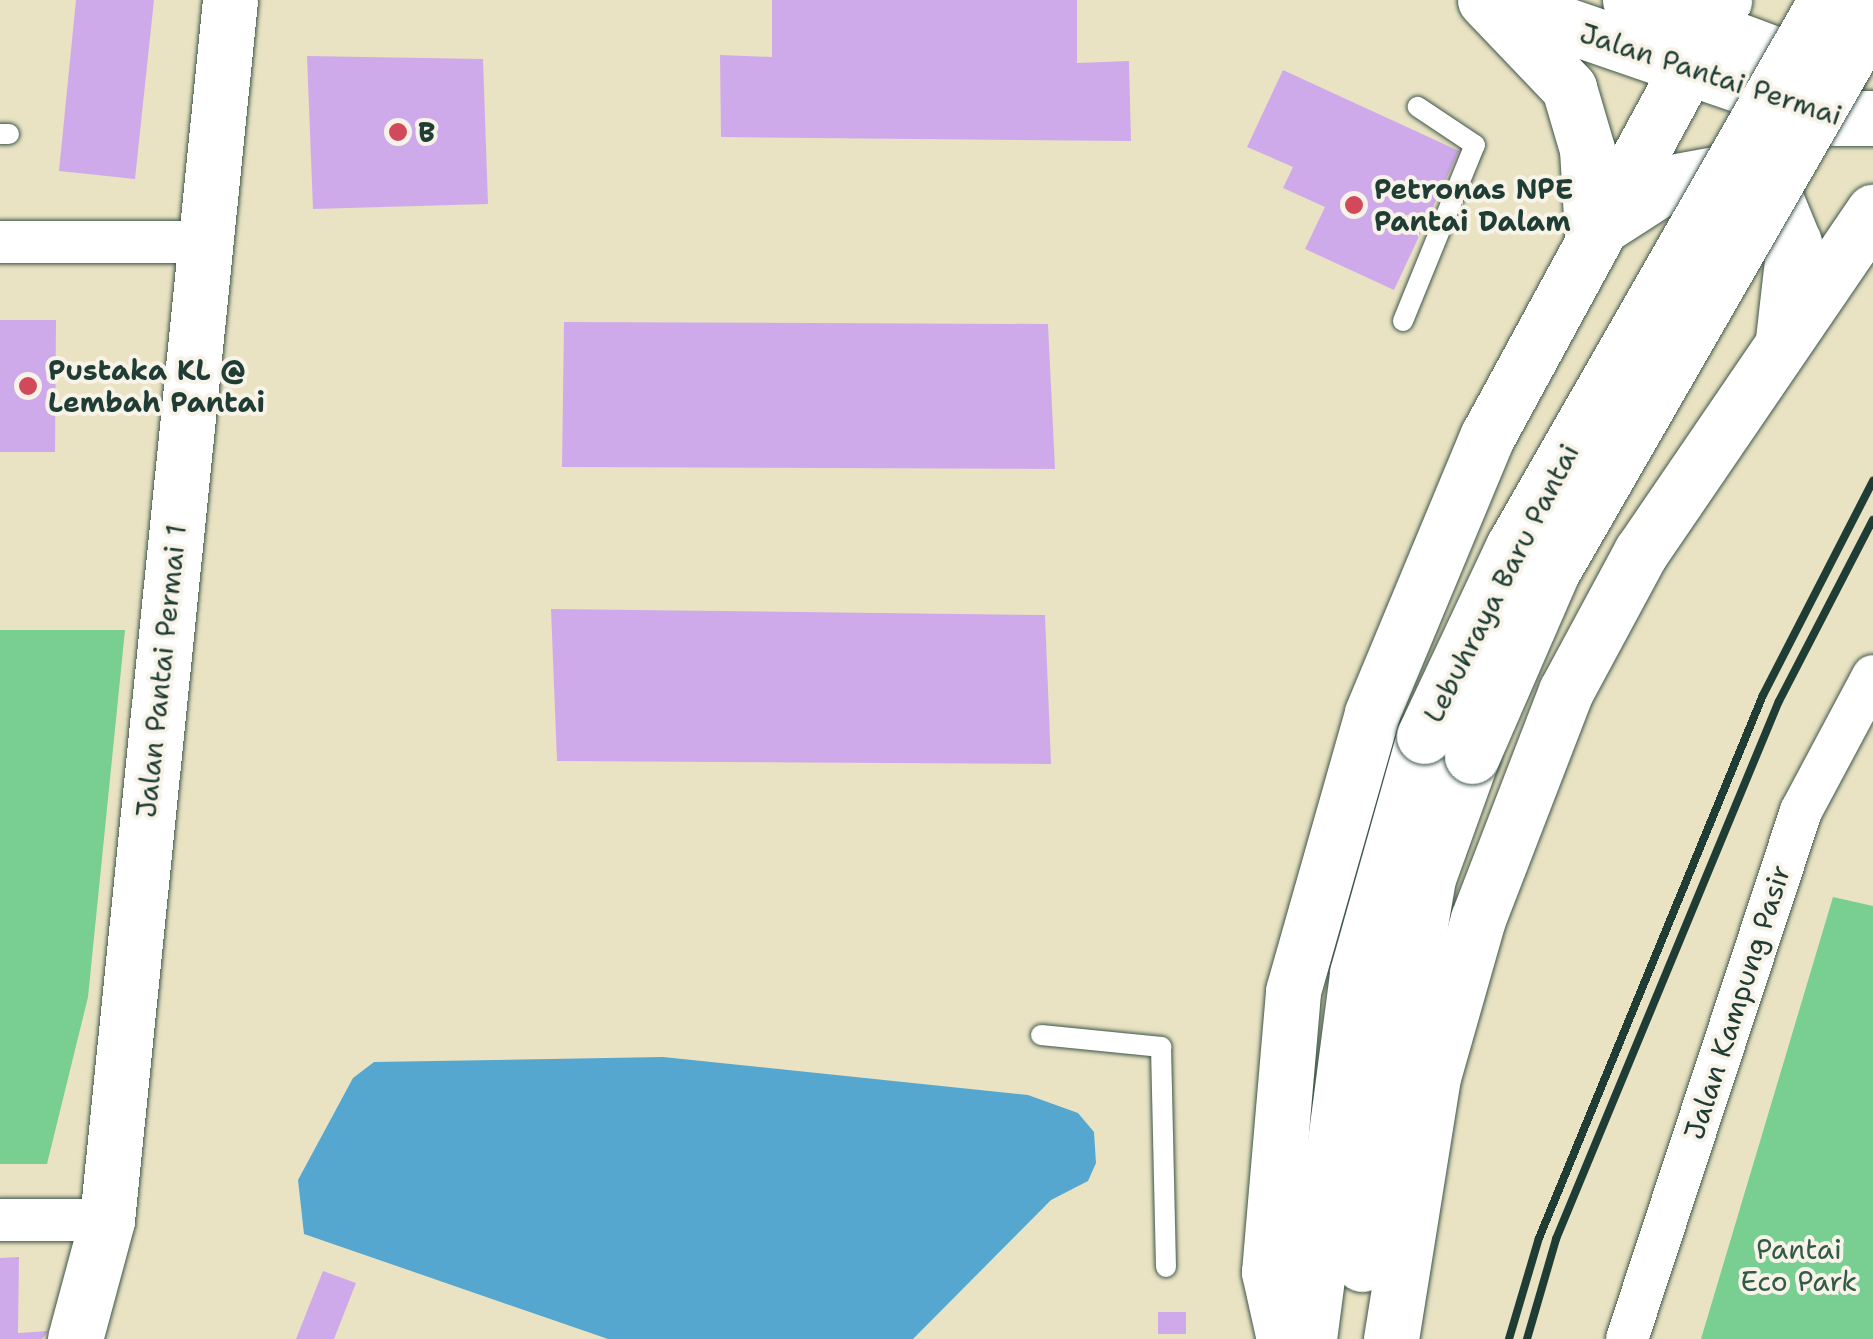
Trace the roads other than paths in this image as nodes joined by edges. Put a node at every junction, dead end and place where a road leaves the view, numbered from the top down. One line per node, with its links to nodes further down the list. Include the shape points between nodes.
1 (230, 0): 13 (main road, Jalan Pantai Permai 1)
2 (1485, 0): 11 (main road, via 1569,88 1584,134)
3 (1493, 0): 7 (main road, Jalan Pantai Permai)
4 (1630, 0): 7 (main road, Jalan Pantai Permai)
5 (1826, 0): 17 (main road, Lebuhraya Baru Pantai, bridge, via 1513,547)
6 (1873, 14): 17 (main road, Lebuhraya Baru Pantai, bridge)
7 (1705, 33): 8 (main road, Jalan Pantai Permai, via 1835,118); 11 (main road)
8 (1867, 97)
9 (1418, 107): 14 (lane, via 1475,145)
10 (1873, 212): 15 (main road)
11 (1592, 232): 15 (main road, via 1672,182 1720,173 1749,179 1777,202 1794,243); 23 (main road, via 1411,608 1338,821 1293,991 1270,1272)
12 (0, 242): 13 (street)
13 (204, 242): 20 (main road, Jalan Pantai Permai 1)
14 (1403, 321)
15 (1782, 350): 26 (main road, via 1632,568 1526,786 1433,1077)
16 (1873, 676): 27 (street, Jalan Kampung Pasir, via 1801,811)
17 (1448, 746): 24 (main road, Lebuhraya Baru Pantai, via 1357,973); 25 (main road, Lebuhraya Baru Pantai, via 1405,985)
18 (1041, 1035): 21 (lane, via 1160,1047)
19 (0, 1220): 20 (street)
20 (107, 1220): 22 (main road, Jalan Pantai Permai 1)
21 (1166, 1267)
22 (75, 1339)
23 (1284, 1339)
24 (1309, 1339)
25 (1354, 1339)
26 (1391, 1339)
27 (1627, 1339)

